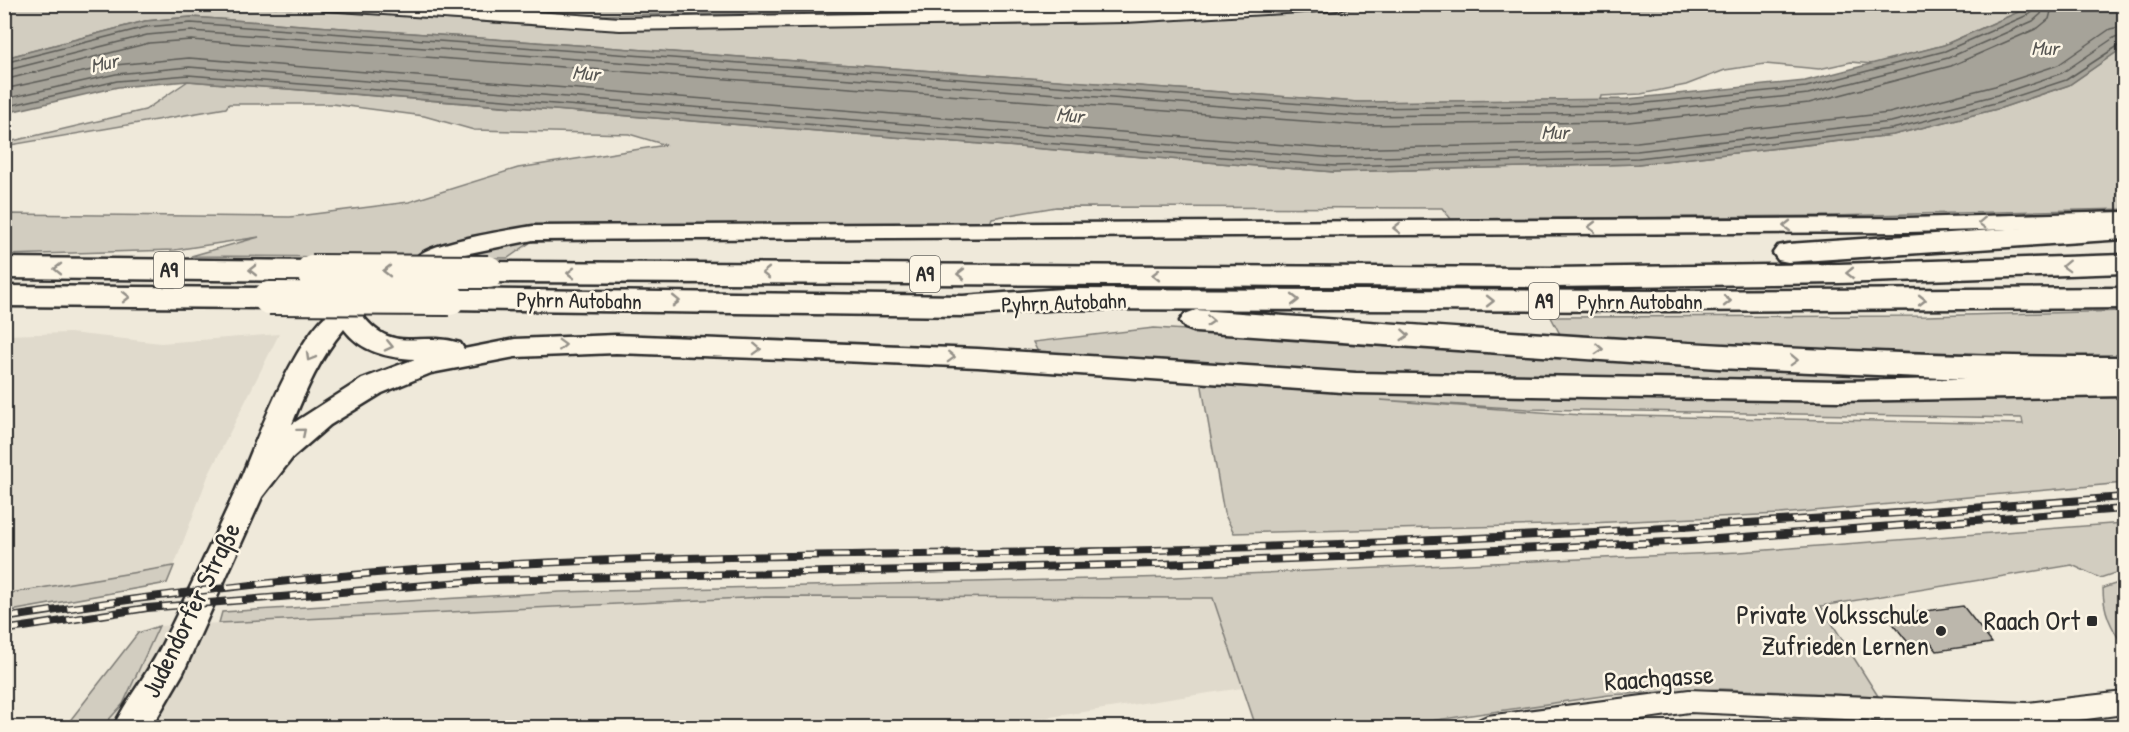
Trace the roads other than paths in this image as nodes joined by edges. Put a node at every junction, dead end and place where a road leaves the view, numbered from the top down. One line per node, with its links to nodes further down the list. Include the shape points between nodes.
1 (324, 4): 2 (main road, via 620,24 1125,16)
2 (1339, 4)
3 (2124, 219): 5 (main road, one-way to 5, via 1909,225 533,232)
4 (2124, 230): 8 (highway)
5 (428, 258)
6 (2124, 264): 8 (highway, Pyhrn Autobahn / A9, one-way to 8, via 1887,272 1463,278)
7 (4, 268): 8 (highway, Pyhrn Autobahn / A9, one-way to 7, bridge)
8 (1362, 275)
9 (4, 296): 11 (highway, Pyhrn Autobahn / A9, one-way to 11, bridge)
10 (2124, 298): 11 (highway, Pyhrn Autobahn / A9, one-way to 10, via 1062,299)
11 (963, 306): 13 (highway, one-way to 13, via 1718,357 2010,369)
12 (515, 348): 14 (main road, one-way to 14, via 616,344 887,354 1356,383 1839,391); 15 (main road, one-way to 12, via 299,434 372,386 426,365); 15 (main road, via 398,348 365,337 346,311 320,340 296,383)
13 (2124, 369)
14 (2124, 386)
15 (250, 491): 17 (main road, Judendorfer Straße, via 171,662)
16 (2124, 703): 18 (street, Raachgasse, via 2027,715 1689,701)
17 (131, 728)
18 (1487, 728)

